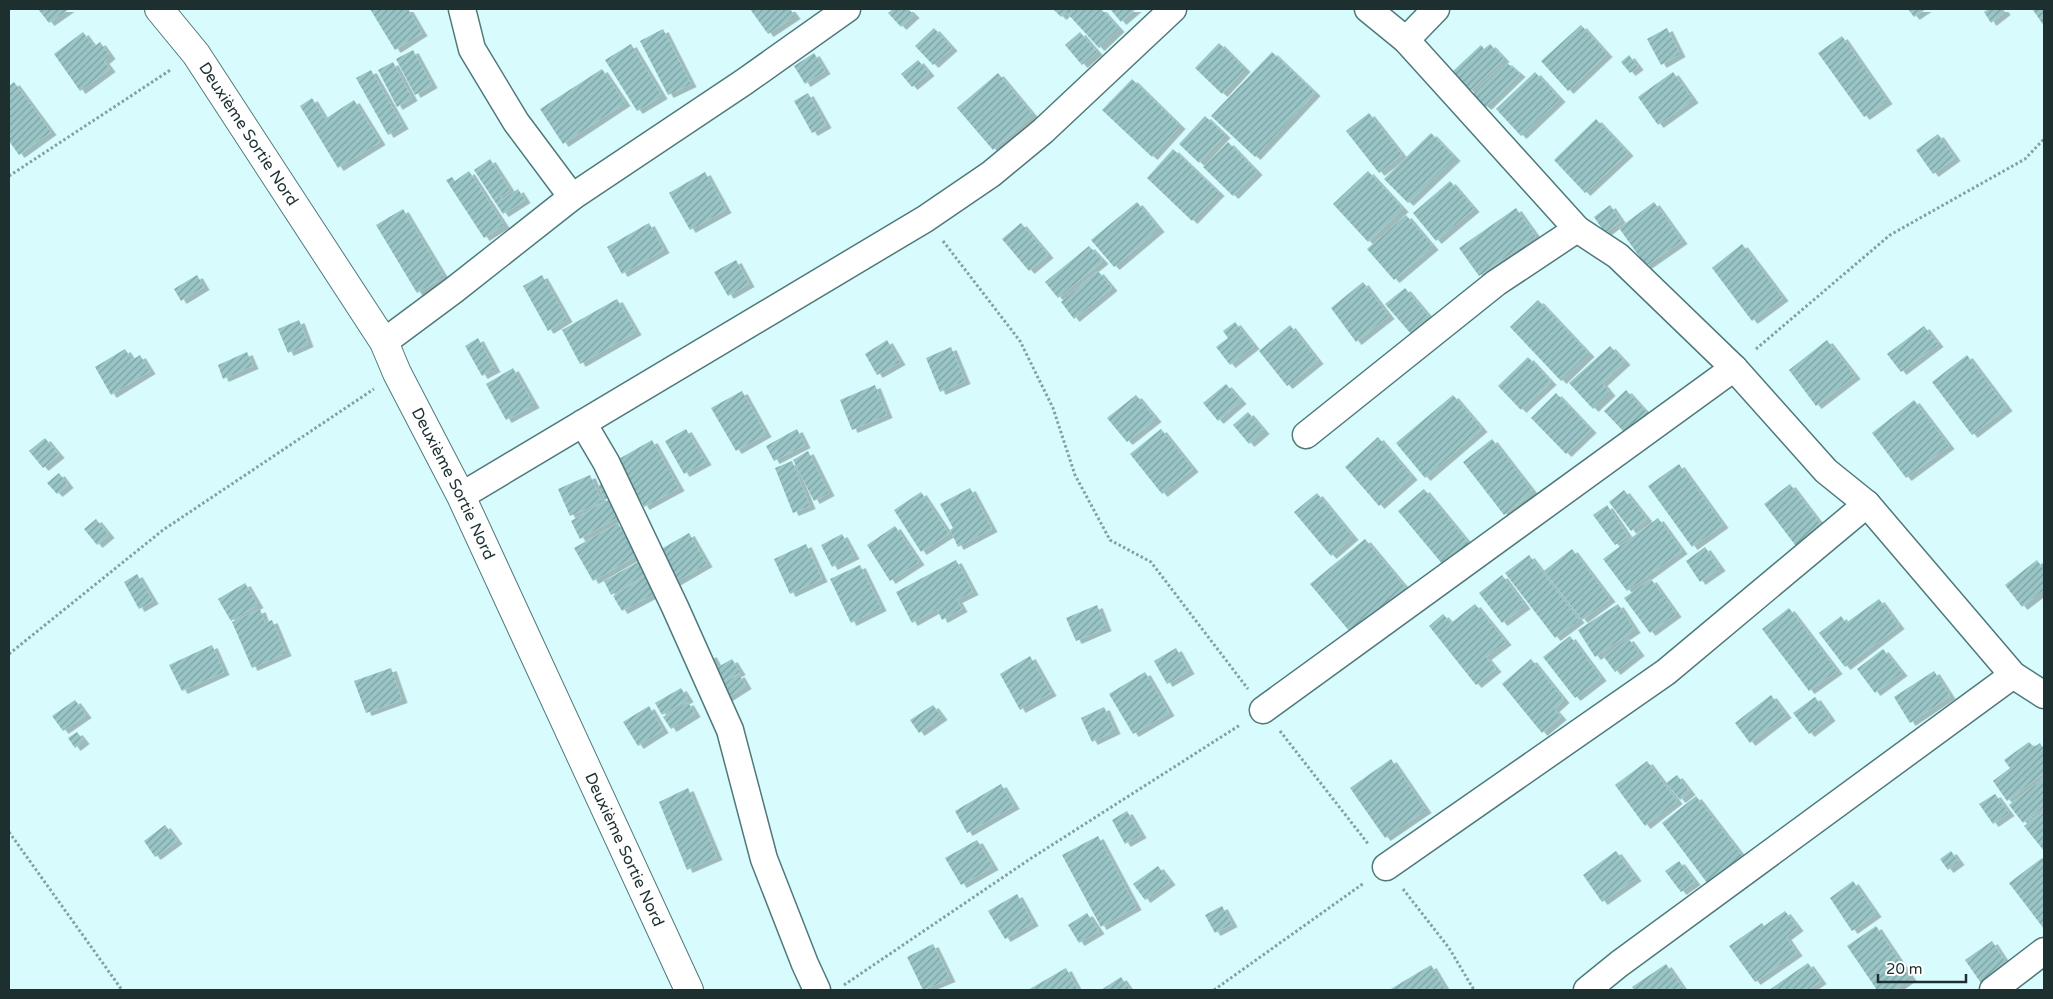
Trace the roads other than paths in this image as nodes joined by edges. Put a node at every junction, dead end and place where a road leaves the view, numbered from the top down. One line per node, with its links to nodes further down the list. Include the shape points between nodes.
1 (159, 9): 10 (main road, Deuxième Sortie Nord, via 196,54)
2 (462, 9): 8 (street, via 472,49 516,122)
3 (847, 9): 8 (street)
4 (1172, 9): 12 (street, via 1043,131 991,174 926,219)
5 (1368, 9): 7 (street)
6 (1436, 9): 7 (street)
7 (1406, 40): 9 (street)
8 (572, 197): 10 (street)
9 (1577, 229): 11 (street, via 1618,256); 13 (street, via 1496,283)
10 (384, 342): 14 (main road, Deuxième Sortie Nord)
11 (1734, 368): 15 (street, via 1826,471); 18 (street)
12 (583, 423): 14 (street); 22 (street, via 606,462 663,581 730,730 764,859)
13 (1306, 434)
14 (461, 496): 21 (main road, Deuxième Sortie Nord)
15 (1867, 504): 16 (street); 19 (street, via 1666,672)
16 (2013, 675): 17 (street); 23 (street)
17 (2044, 695)
18 (1264, 710)
19 (1386, 867)
20 (2044, 951): 24 (street)
21 (689, 990)
22 (817, 990)
23 (1587, 990)
24 (1993, 990)

